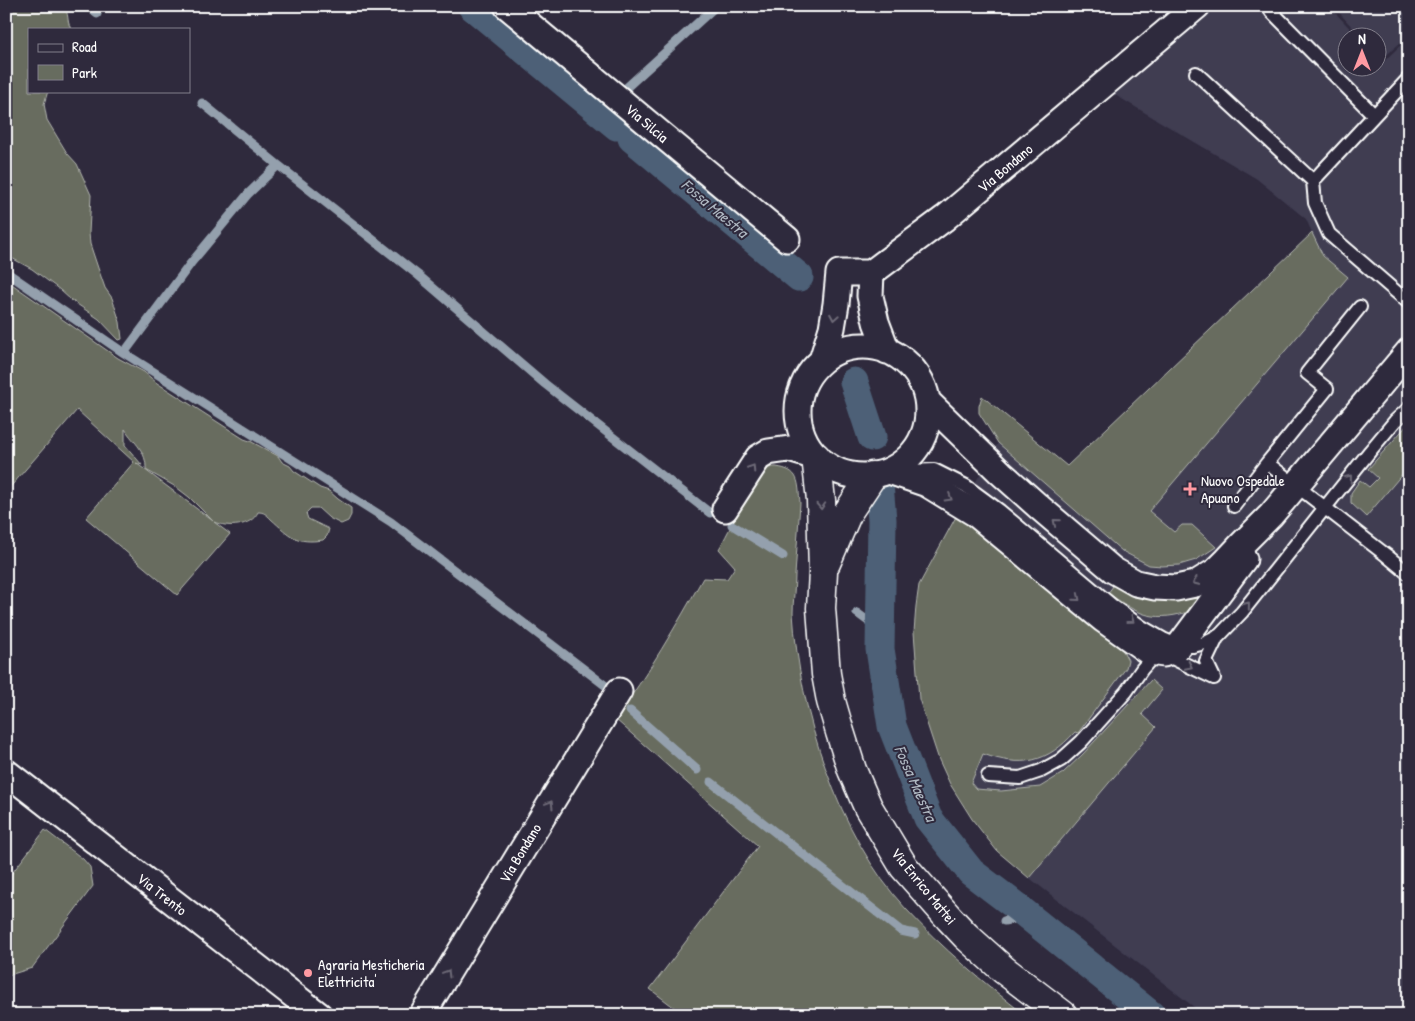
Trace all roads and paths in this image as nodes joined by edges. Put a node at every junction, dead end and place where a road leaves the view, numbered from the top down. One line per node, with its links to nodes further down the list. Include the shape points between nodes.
1 (507, 6): 8 (street, Via Silcia)
2 (1197, 6): 9 (street, Via Bondano, via 945,218)
3 (1271, 11): 6 (lane)
4 (1196, 73): 7 (lane)
5 (1409, 78): 6 (lane)
6 (1374, 115): 7 (lane)
7 (1313, 181): 10 (lane, via 1315,204 1329,234)
8 (787, 239)
9 (871, 273): 12 (street, via 870,296); 14 (street, one-way to 14, via 839,273 832,328)
10 (1409, 302)
11 (1360, 307): 18 (lane, via 1307,373 1327,388)
12 (887, 351): 14 (street, via 871,346 854,346); 15 (street, via 914,371)
13 (1409, 351): 20 (street)
14 (822, 360): 17 (street, via 805,381 797,407 805,442)
15 (928, 402): 19 (street, via 924,436 916,450 904,462); 24 (street, one-way to 15, via 1216,571 1195,584 1156,588 1136,583 1113,570 1039,507)
16 (1409, 408): 22 (lane, one-way to 16)
17 (816, 457): 19 (street, via 832,470 852,476); 23 (street, one-way to 17, via 758,458 768,452 789,449); 25 (street, one-way to 25)
18 (1267, 464): 20 (lane); 21 (lane)
19 (880, 474): 25 (street, via 848,512); 28 (street, one-way to 28, via 927,484 976,514 1104,620 1150,652)
20 (1295, 486): 22 (lane); 24 (street)
21 (1234, 506)
22 (1325, 508): 26 (lane); 27 (lane, one-way to 22)
23 (725, 509)
24 (1271, 515): 28 (street, via 1242,564)
25 (823, 572): 34 (street, Via Enrico Mattei, via 821,608 831,701 852,770 868,807 904,867 948,918 1004,970)
26 (1409, 574)
27 (1219, 636): 28 (lane, via 1205,644); 28 (lane, one-way to 27, via 1214,678 1206,661)
28 (1167, 651): 31 (lane, via 1142,669 1126,692 1061,760 1020,778)
29 (619, 691): 33 (street, Via Bondano, one-way to 29)
30 (6, 772): 32 (street, Via Trento)
31 (988, 776)
32 (319, 1015)
33 (422, 1015)
34 (1063, 1015)

